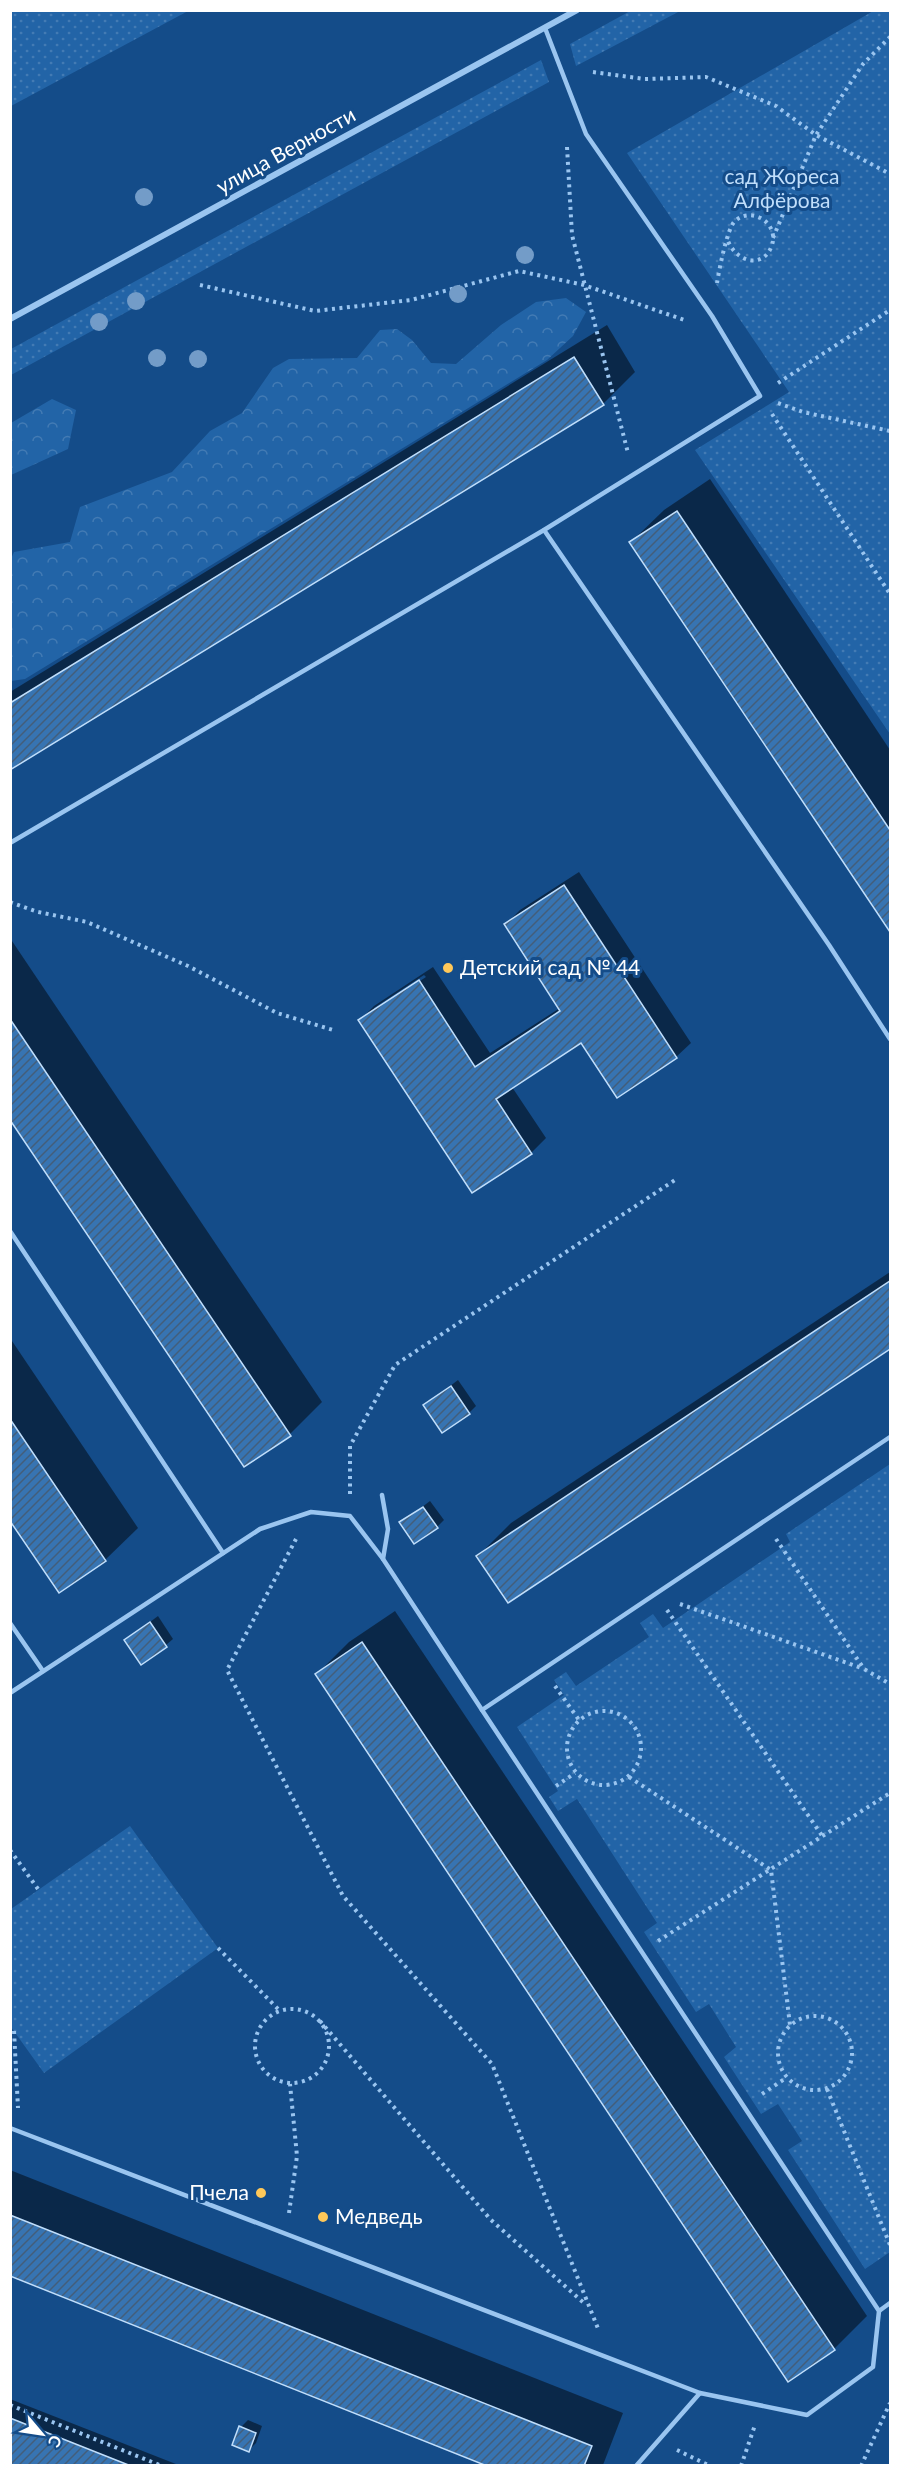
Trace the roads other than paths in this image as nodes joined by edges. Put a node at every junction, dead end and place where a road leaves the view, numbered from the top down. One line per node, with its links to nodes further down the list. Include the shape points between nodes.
1 (577, 10): 2 (street, улица Верности)
2 (545, 28): 3 (street, улица Верности); 4 (lane, via 586,134 712,316 760,396)
3 (10, 320)
4 (544, 530): 5 (lane); 6 (lane)
5 (10, 843)
6 (891, 1039)
7 (10, 1231): 10 (lane)
8 (891, 1437): 15 (lane)
9 (382, 1495): 11 (lane, via 388,1529)
10 (223, 1553): 11 (lane, via 260,1529 310,1512 350,1516); 13 (lane)
11 (383, 1559): 15 (lane)
12 (10, 1623): 13 (lane)
13 (43, 1671): 14 (lane)
14 (10, 1693)
15 (482, 1710): 18 (lane)
16 (10, 2128): 19 (lane)
17 (891, 2303): 18 (lane)
18 (879, 2311): 19 (lane, via 873,2367 807,2415)
19 (700, 2393): 20 (lane)
20 (636, 2466)

